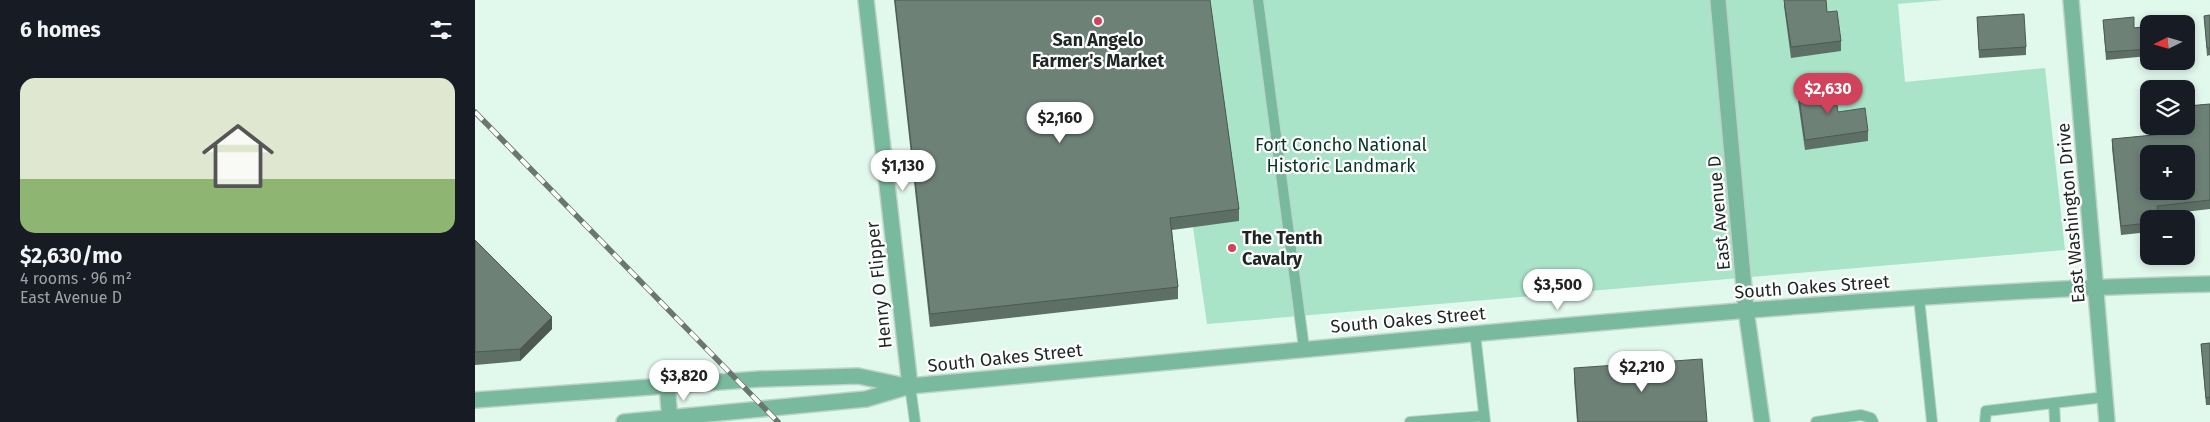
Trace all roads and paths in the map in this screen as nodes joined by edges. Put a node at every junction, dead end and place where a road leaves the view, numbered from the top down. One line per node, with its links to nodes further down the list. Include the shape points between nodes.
1 (866, 0): 12 (street, Henry O Flipper)
2 (1258, 0): 10 (lane)
3 (1718, 0): 8 (street, East Avenue D)
4 (2071, 0): 6 (street, East Washington Drive)
5 (2210, 284): 6 (street, South Oakes Street)
6 (2096, 286): 7 (street, South Oakes Street); 13 (street, East Washington Drive)
7 (1919, 298): 8 (street, South Oakes Street); 24 (lane)
8 (1746, 310): 9 (street, South Oakes Street); 21 (street, East Avenue D)
9 (1475, 333): 10 (street, South Oakes Street); 16 (lane)
10 (1304, 348): 12 (street, South Oakes Street)
11 (667, 384): 12 (street, South Oakes Street, via 858,376); 14 (street, South Oakes Street); 17 (street)
12 (910, 386): 17 (street, South Oakes Street, via 866,399); 19 (lane)
13 (2105, 397): 15 (lane); 27 (street, East Washington Drive)
14 (475, 400)
15 (2054, 403): 25 (lane, via 1986,411); 26 (lane)
16 (1484, 419): 20 (lane)
17 (670, 420): 18 (street, South Oakes Street)
18 (624, 422)
19 (915, 422)
20 (1410, 422)
21 (1762, 422)
22 (1816, 422): 23 (lane, via 1861,415)
23 (1873, 422)
24 (1932, 422)
25 (1985, 422)
26 (2055, 422)
27 (2107, 422)

